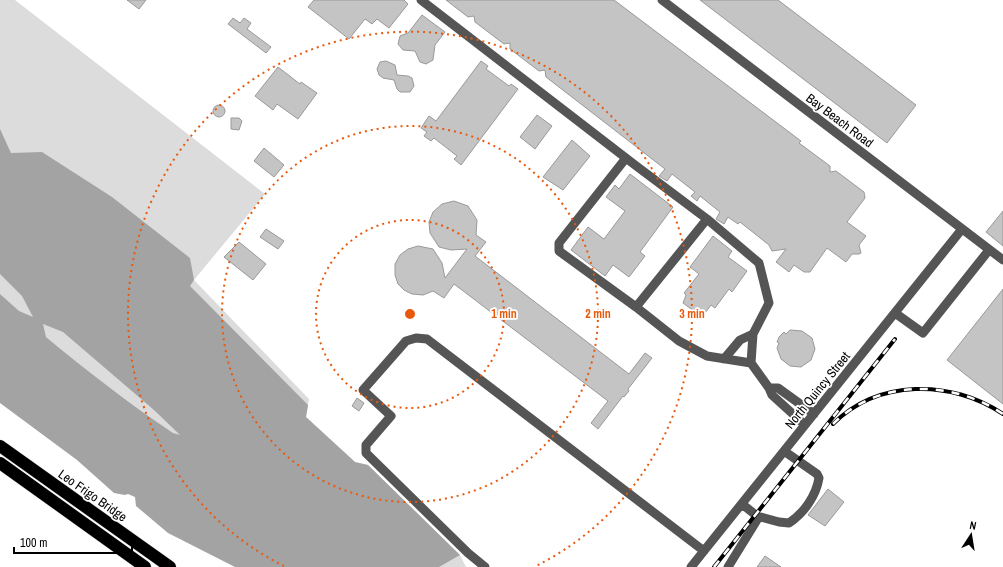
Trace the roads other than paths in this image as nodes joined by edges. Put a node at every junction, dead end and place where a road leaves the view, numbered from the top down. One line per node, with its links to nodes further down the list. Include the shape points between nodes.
1 (421, 0): 3 (street)
2 (662, 0): 5 (street, Bay Beach Road)
3 (626, 158): 4 (street); 8 (street, via 559,243 559,251)
4 (707, 219): 8 (street); 10 (street, via 759,263 769,303)
5 (962, 229): 6 (street, Bay Beach Road); 9 (street, North Quincy Street)
6 (989, 250): 7 (street, Bay Beach Road); 9 (street, via 923,332)
7 (1003, 260)
8 (636, 307): 11 (street, via 679,341 707,356)
9 (895, 313): 14 (street, North Quincy Street)
10 (753, 334): 11 (street, via 740,340); 12 (street)
11 (724, 359): 12 (street)
12 (751, 363): 13 (street)
13 (769, 388): 14 (street, via 778,388); 15 (street, via 772,395)
14 (814, 414): 15 (street, North Quincy Street)
15 (805, 425): 17 (street, North Quincy Street)
16 (0, 446): 24 (highway, Leo Frigo Bridge)
17 (784, 451): 19 (street, North Quincy Street); 20 (street, via 817,474 819,478 815,494 801,513 789,523)
18 (0, 463): 23 (highway)
19 (742, 504): 20 (street); 21 (street, North Quincy Street)
20 (757, 516): 26 (street, via 756,524)
21 (704, 551): 22 (street, North Quincy Street); 25 (street, via 427,339 416,338 406,341 363,390 391,416 366,445 366,452)
22 (694, 566)
23 (145, 567)
24 (170, 567)
25 (485, 567)
26 (728, 567)

